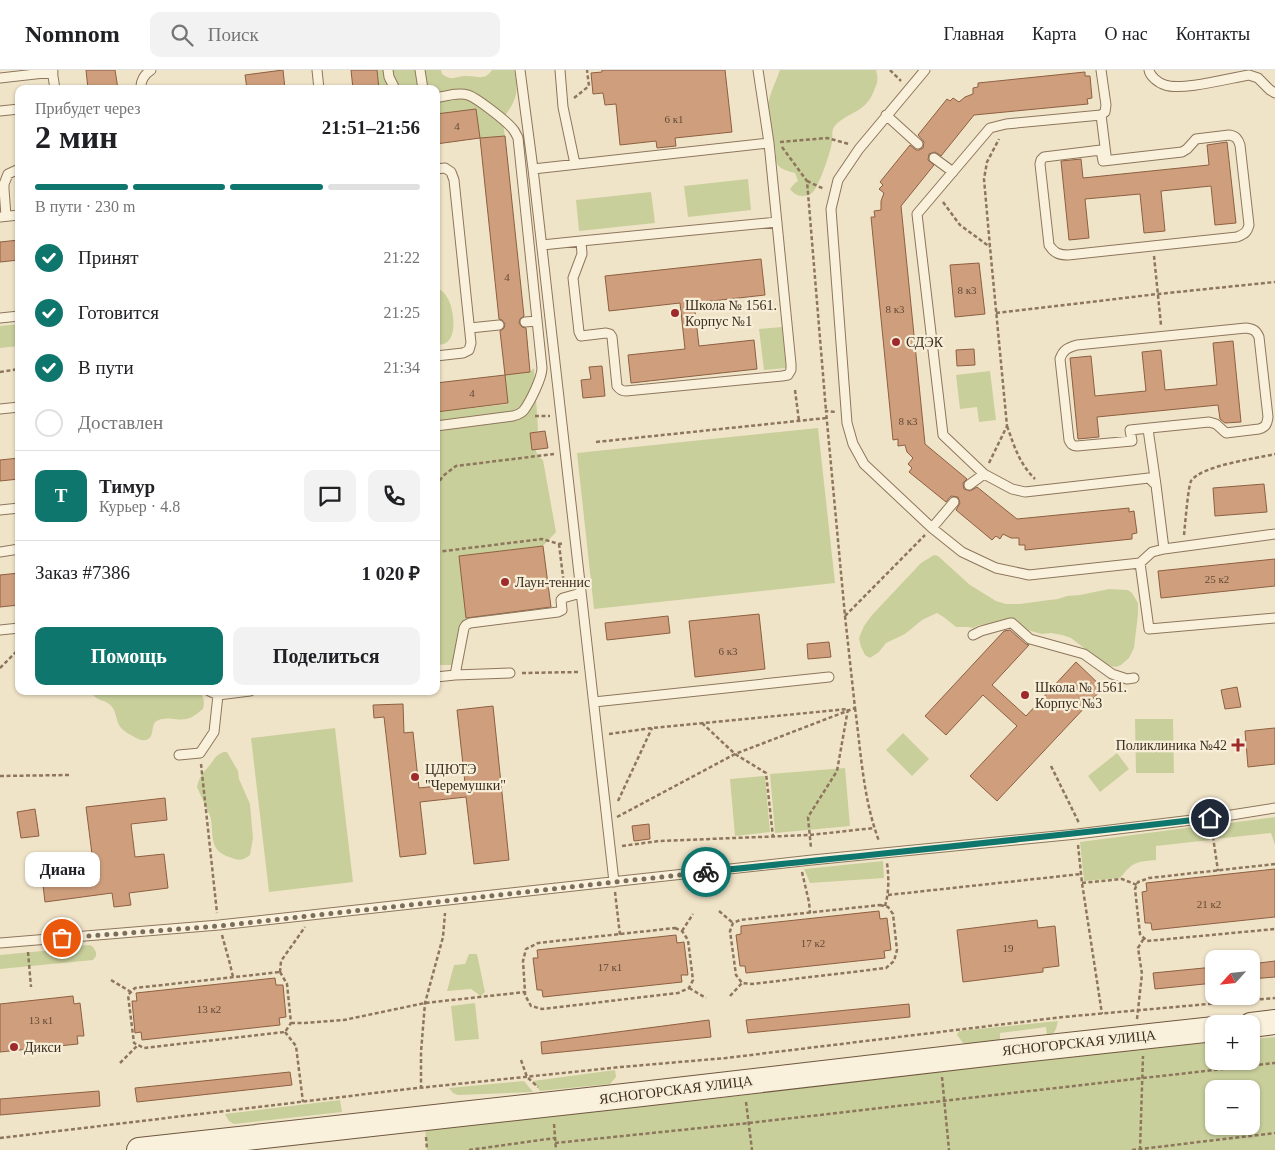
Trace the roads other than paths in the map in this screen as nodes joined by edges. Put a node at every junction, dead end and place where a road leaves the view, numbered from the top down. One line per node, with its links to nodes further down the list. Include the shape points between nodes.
1 (151, 70): 14 (lane, via 145,74)
2 (317, 70): 15 (lane)
3 (388, 70): 16 (lane)
4 (420, 70): 17 (lane)
5 (520, 70): 29 (lane)
6 (560, 70): 28 (lane, via 563,107)
7 (758, 70): 24 (lane)
8 (924, 70): 22 (lane)
9 (1101, 70): 23 (lane, via 1106,105)
10 (1148, 70): 18 (lane, via 1164,85 1181,87 1249,75 1258,78)
11 (52, 71): 12 (lane); 13 (lane)
12 (0, 78)
13 (54, 85)
14 (141, 85)
15 (319, 85)
16 (393, 85)
17 (422, 85)
18 (1275, 93)
19 (440, 97): 40 (lane, via 462,94 476,99 499,116 518,138)
20 (15, 109): 21 (lane)
21 (0, 111)
22 (886, 115): 25 (lane); 55 (lane, via 838,180 831,209 847,423 853,444 864,464)
23 (1101, 115): 27 (lane); 32 (lane, via 990,128)
24 (769, 143): 28 (lane); 35 (lane)
25 (918, 144)
26 (934, 158): 32 (lane)
27 (1106, 160): 27 (lane, via 1103,161 1101,150 1047,156 1041,160 1049,245 1059,255 1237,237 1247,231 1249,225 1238,140 1234,136 1196,138 1182,152)
28 (575, 164): 29 (lane)
29 (533, 168): 37 (lane)
30 (440, 169): 43 (lane, via 451,172 454,180)
31 (15, 171): 33 (lane, via 8,174)
32 (953, 172): 49 (lane, via 917,214 943,435)
33 (2, 190): 34 (lane)
34 (3, 217)
35 (777, 222): 36 (lane); 36 (lane, via 792,370 788,375 626,392 617,386 610,334 582,336 579,332 574,278 582,254)
36 (581, 242): 37 (lane)
37 (542, 245): 61 (lane)
38 (15, 316): 39 (lane)
39 (0, 318)
40 (537, 321): 41 (lane); 47 (lane, via 542,375 524,410 513,416)
41 (525, 322)
42 (499, 324): 43 (lane)
43 (470, 328): 44 (lane, via 472,343 469,350)
44 (440, 356)
45 (15, 407): 46 (lane)
46 (0, 409)
47 (440, 425)
48 (1148, 429): 48 (lane, via 1130,430 1132,441 1070,444 1060,359 1062,353 1077,345 1246,328 1256,332 1268,417 1264,428 1226,433 1209,422); 51 (lane)
49 (984, 474): 50 (lane); 51 (lane, via 1025,492 1149,478)
50 (969, 485)
51 (1156, 485): 57 (lane)
52 (954, 502): 55 (lane)
53 (15, 508): 54 (lane)
54 (0, 510)
55 (932, 528): 60 (lane, via 962,552 996,568 1029,575)
56 (1275, 534): 57 (lane)
57 (1164, 549): 60 (lane, via 1152,552)
58 (15, 550): 59 (lane)
59 (0, 552)
60 (1140, 563): 62 (lane, via 1149,629)
61 (581, 593): 67 (lane, via 563,598 562,610 558,612 466,624); 72 (lane)
62 (1275, 618)
63 (15, 628): 64 (lane)
64 (0, 630)
65 (973, 635): 70 (lane, via 1010,623 1030,639 1084,654 1112,674)
66 (510, 673): 67 (lane)
67 (455, 676): 68 (lane)
68 (440, 677)
69 (829, 677): 72 (lane)
70 (1134, 678)
71 (214, 695): 73 (lane, via 214,732 200,753)
72 (594, 702): 75 (lane)
73 (179, 755)
74 (1275, 808): 75 (lane, via 1081,833)
75 (614, 882): 76 (lane, via 219,926)
76 (0, 944)
77 (1275, 1022): 78 (main road)
78 (1260, 1024)
79 (1205, 1030): 80 (main road, ЯСНОГОРСКАЯ УЛИЦА)
80 (139, 1150)

